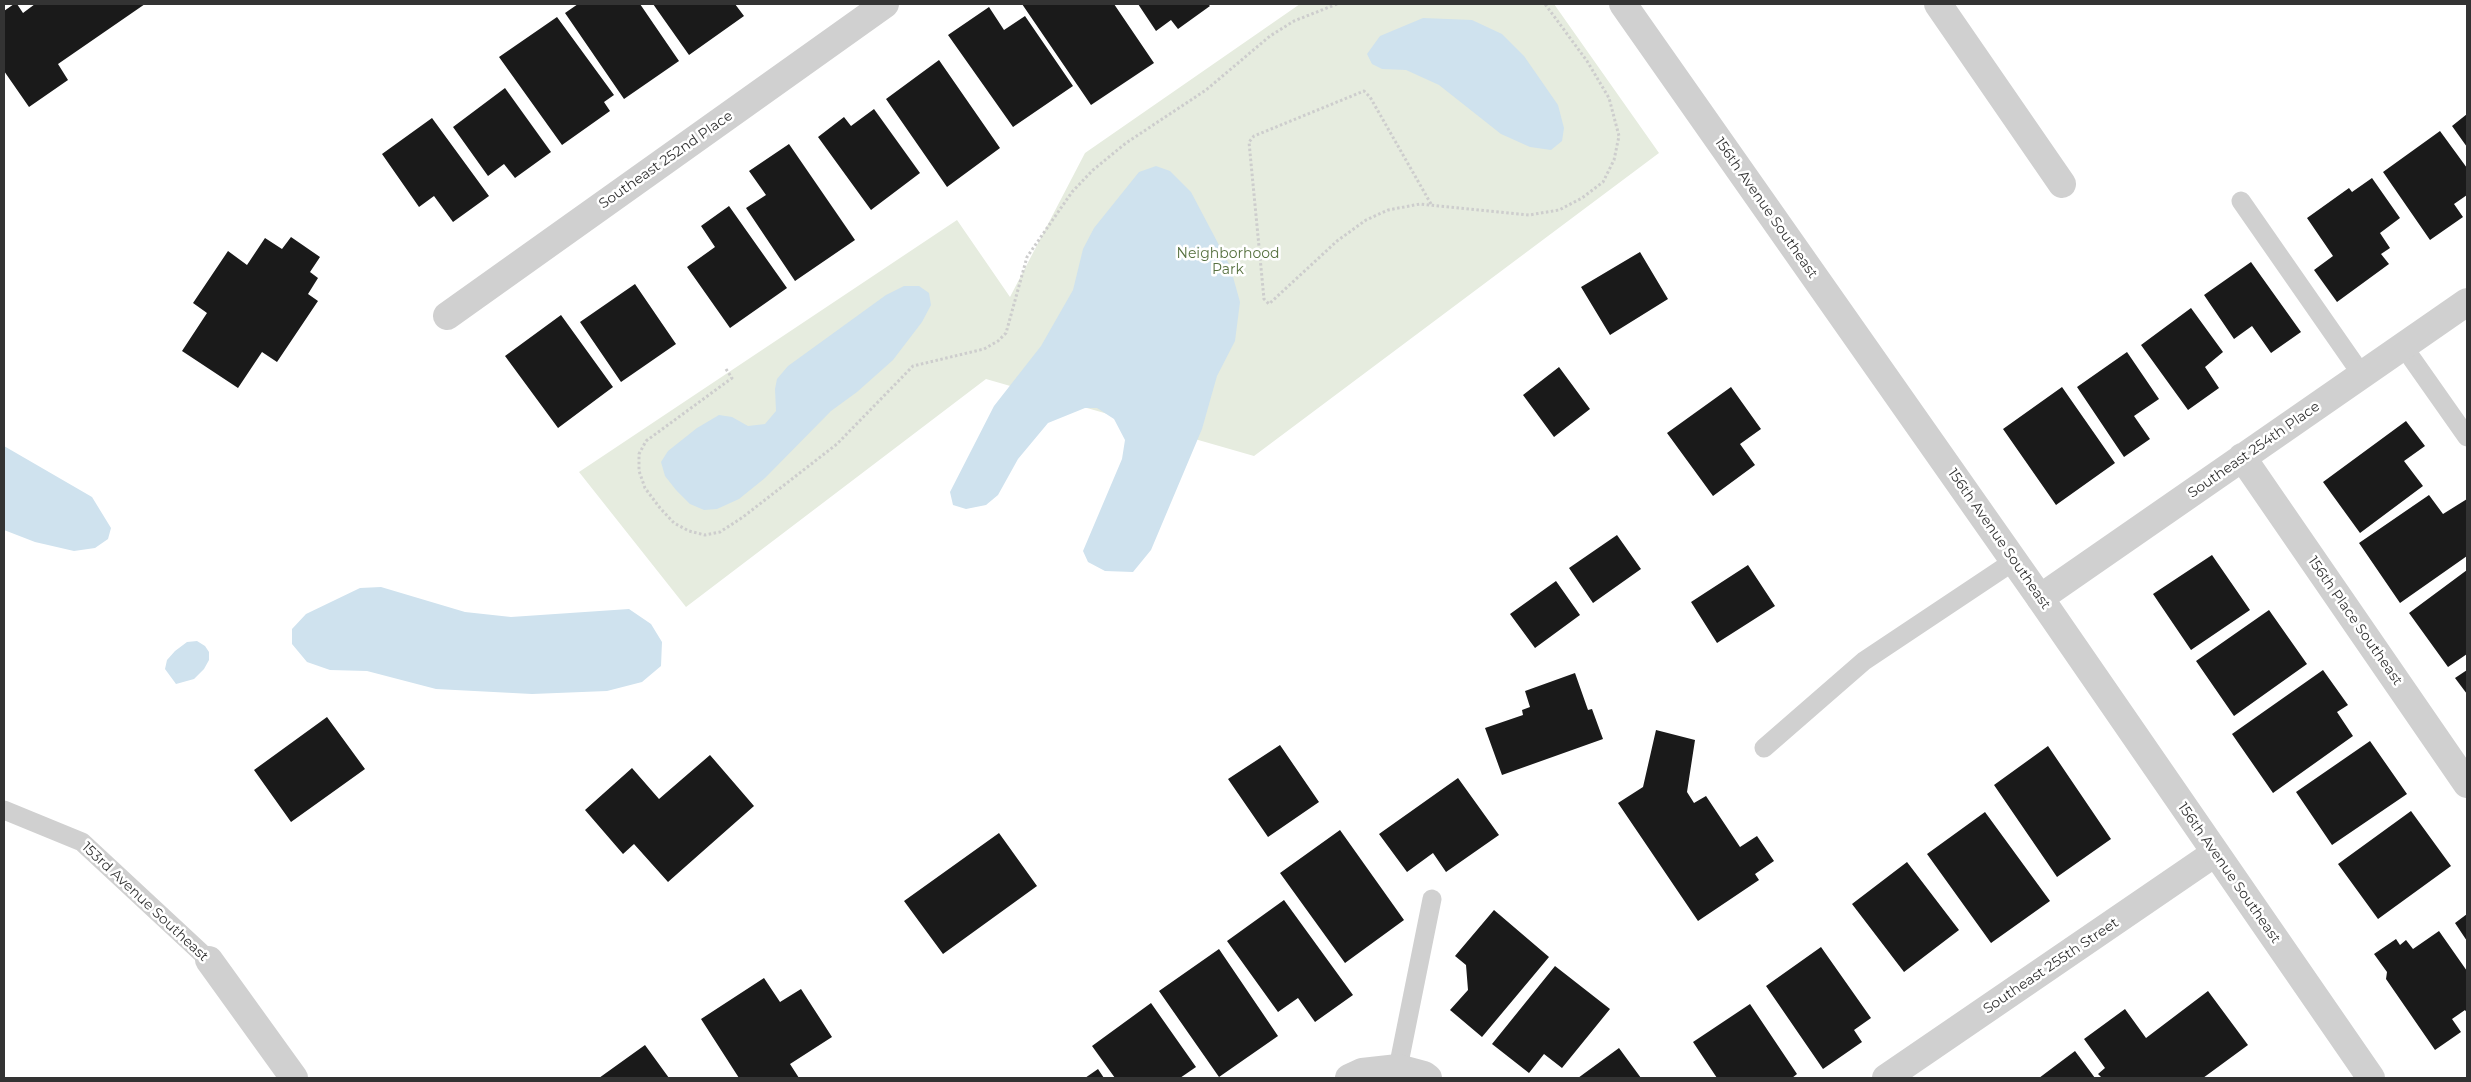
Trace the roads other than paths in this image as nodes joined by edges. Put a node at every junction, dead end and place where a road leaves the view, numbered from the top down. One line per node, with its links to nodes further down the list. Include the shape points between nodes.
1 (885, 4): 7 (street, Southeast 252nd Place)
2 (1622, 4): 12 (street, 156th Avenue Southeast)
3 (1938, 4): 4 (street)
4 (2062, 184)
5 (2241, 200): 9 (lane)
6 (2467, 302): 8 (street, Southeast 254th Place)
7 (447, 316)
8 (2403, 346): 9 (street, Southeast 254th Place); 10 (lane)
9 (2362, 375): 11 (street, Southeast 254th Place)
10 (2467, 437)
11 (2242, 457): 13 (street, Southeast 254th Place); 15 (street, 156th Place Southeast)
12 (2014, 561): 13 (street, 156th Avenue Southeast); 14 (lane, via 1864,661)
13 (2040, 598): 17 (street, 156th Avenue Southeast)
14 (1764, 748)
15 (2467, 784)
16 (4, 810): 19 (lane, 153rd Avenue Southeast, via 82,842)
17 (2215, 853): 24 (street, Southeast 255th Street); 25 (street, 156th Avenue Southeast)
18 (1432, 900): 20 (lane)
19 (209, 960): 21 (street, 153rd Avenue Southeast)
20 (1398, 1068): 22 (street, via 1362,1072); 23 (street)
21 (294, 1078)
22 (1349, 1078)
23 (1428, 1078)
24 (1886, 1078)
25 (2371, 1078)

